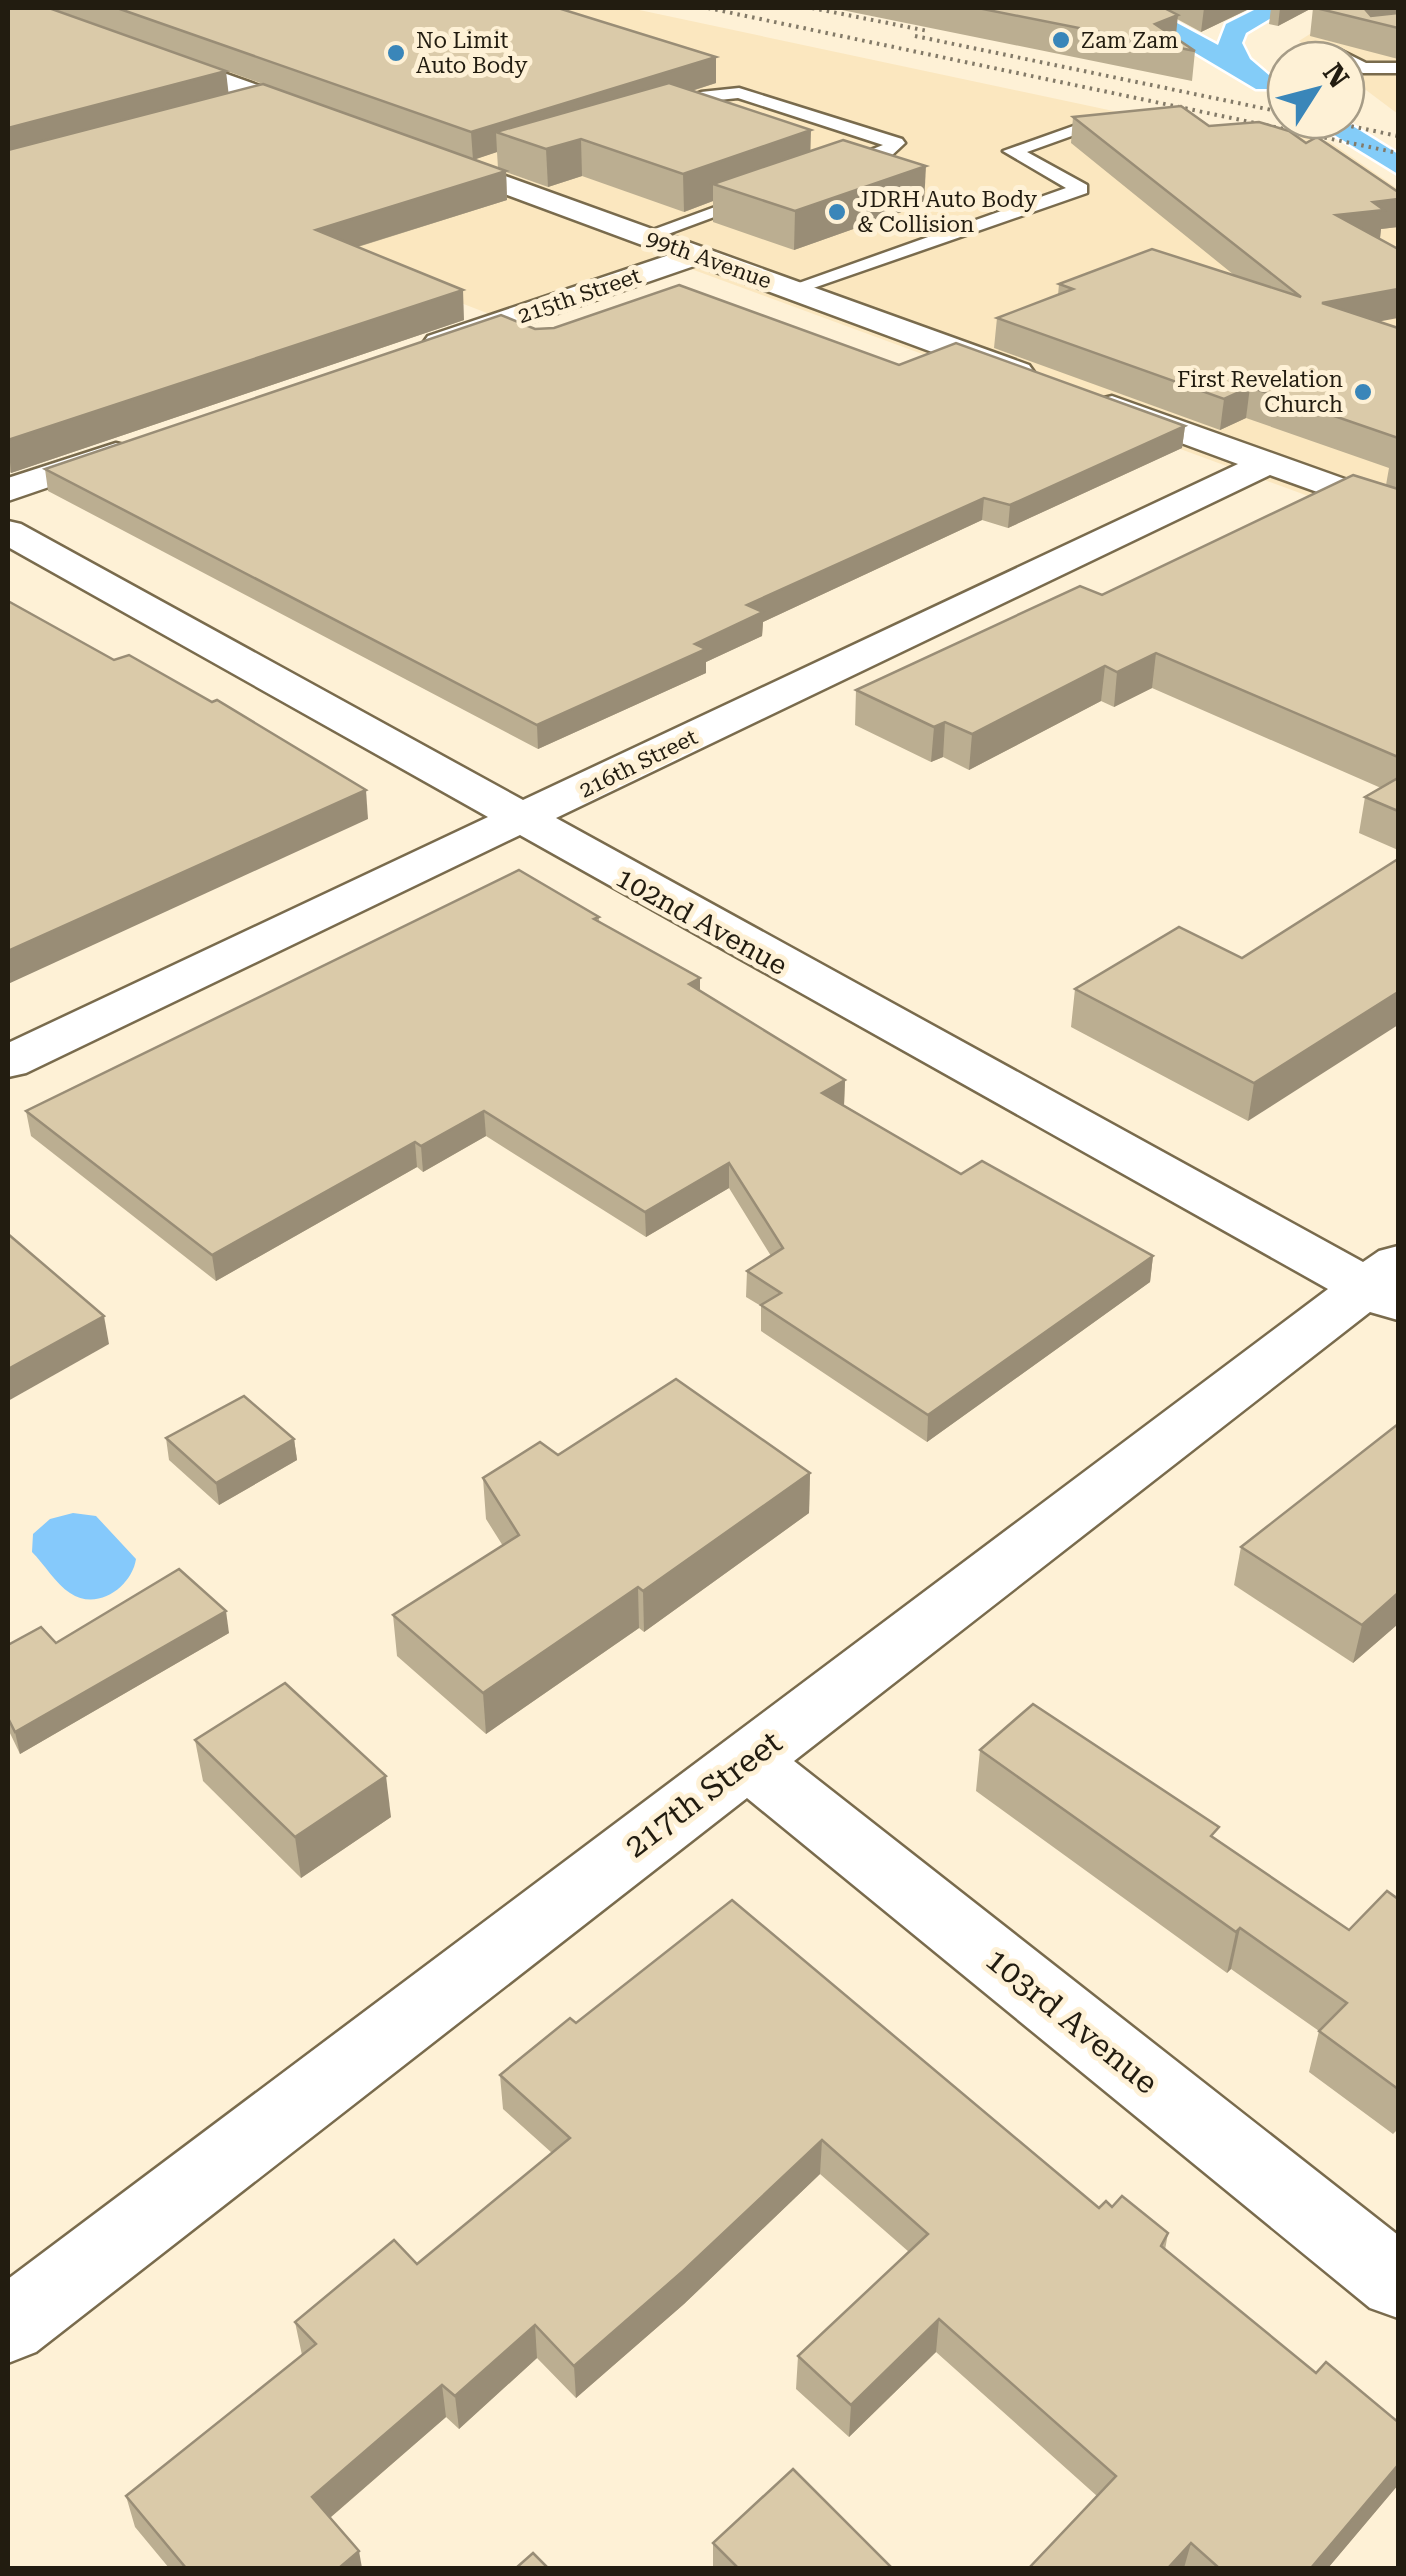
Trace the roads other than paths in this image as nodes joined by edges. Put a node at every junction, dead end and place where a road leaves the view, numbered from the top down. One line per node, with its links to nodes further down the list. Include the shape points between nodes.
1 (20, 8): 8 (street)
2 (1132, 8): 6 (main road)
3 (1276, 8): 6 (main road, via 1234,30 1229,44 1238,63)
4 (1366, 61): 5 (lane)
5 (1393, 64)
6 (1259, 79): 7 (main road)
7 (1266, 83)
8 (270, 98): 9 (street); 11 (street)
9 (221, 112)
10 (636, 117): 18 (lane, via 740,93 896,144)
11 (341, 124)
12 (1085, 128): 22 (lane, via 1012,151 1082,189)
13 (1356, 140): 16 (main road)
14 (411, 150): 17 (street, 99th Avenue)
15 (500, 158): 17 (lane)
16 (1398, 166)
17 (464, 169): 20 (street, 99th Avenue)
18 (815, 177)
19 (781, 190): 20 (lane)
20 (645, 236): 21 (street, 99th Avenue)
21 (697, 255): 22 (street, 99th Avenue); 23 (street, 215th Street)
22 (792, 290): 24 (street, 99th Avenue)
23 (404, 355)
24 (1048, 383)
25 (1085, 396): 27 (street)
26 (140, 445): 28 (street)
27 (1268, 463): 29 (street); 31 (street, 216th Street)
28 (8, 490)
29 (1398, 510)
30 (8, 532): 31 (street, 102nd Avenue)
31 (519, 820): 32 (street, 216th Street); 33 (street, 102nd Avenue)
32 (8, 1062)
33 (1388, 1285): 34 (street, 217th Street)
34 (746, 1760): 35 (street, 103rd Avenue); 36 (street, 217th Street)
35 (1398, 2282)
36 (8, 2326)

